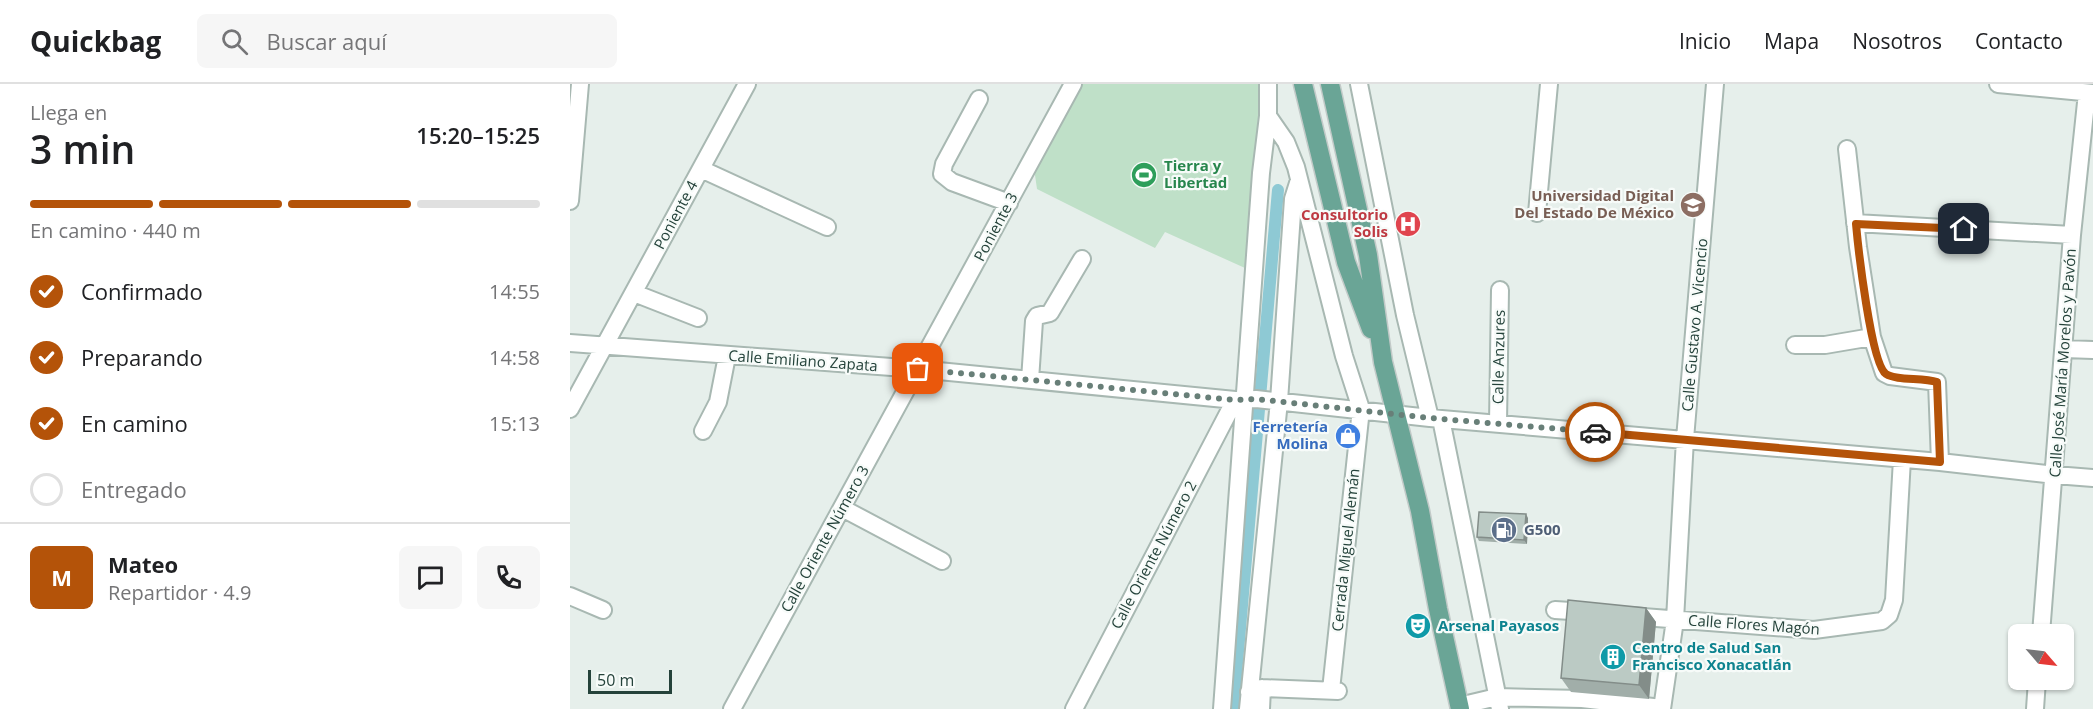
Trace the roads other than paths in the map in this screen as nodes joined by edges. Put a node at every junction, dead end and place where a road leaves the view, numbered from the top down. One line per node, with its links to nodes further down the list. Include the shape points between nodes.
1 (580, 84): 17 (street)
2 (747, 84): 15 (street, Poniente 4)
3 (1073, 84): 18 (street, Poniente 3)
4 (1268, 84): 13 (street)
5 (1303, 84): 34 (main road, via 1346,262)
6 (1330, 84): 34 (main road, via 1368,255)
7 (1359, 84): 41 (street, via 1405,315)
8 (1549, 84): 19 (street)
9 (1715, 84): 44 (street, Calle Gustavo A. Vicencio)
10 (1998, 84): 11 (street)
11 (2090, 93): 22 (street, Calle José María Morelos y Pavón)
12 (979, 99): 18 (street, via 942,174 952,182)
13 (1268, 116): 16 (street, via 1286,142); 37 (street, via 1261,173)
14 (1847, 149): 20 (street)
15 (701, 169): 21 (street); 25 (street, Poniente 4)
16 (1299, 180): 37 (street); 39 (street)
17 (570, 201)
18 (1009, 203): 35 (street, Poniente 3)
19 (1537, 213)
20 (1856, 224): 22 (street); 27 (street)
21 (827, 227)
22 (2072, 235): 31 (street, Calle José María Morelos y Pavón)
23 (1082, 259): 36 (street, via 1050,313 1037,316 1034,321)
24 (1500, 290): 42 (street, Calle Anzures)
25 (634, 293): 26 (street); 30 (street, Poniente 4)
26 (698, 318)
27 (1872, 337): 29 (street, via 1825,345); 46 (street, via 1884,373 1937,382)
28 (570, 343): 30 (street, Calle Emiliano Zapata)
29 (1795, 345)
30 (605, 346): 33 (street, Calle Emiliano Zapata); 38 (street, Poniente 4)
31 (2064, 349): 32 (street); 47 (street, Calle José María Morelos y Pavón)
32 (2093, 350)
33 (727, 356): 35 (street, Calle Emiliano Zapata); 43 (street, via 718,402)
34 (1383, 362): 40 (main road)
35 (918, 369): 36 (street, Calle Emiliano Zapata); 49 (street, Calle Oriente Número 3)
36 (1030, 380): 37 (street, Calle Emiliano Zapata)
37 (1256, 400): 39 (street, Calle Emiliano Zapata); 57 (street); 61 (street, Calle Oriente Número 2); 62 (street)
38 (570, 409)
39 (1361, 409): 40 (street, Calle Emiliano Zapata); 57 (street, Cerrada Miguel Alemán, via 1334,691)
40 (1395, 413): 41 (street, Calle Emiliano Zapata); 59 (main road, via 1420,511)
41 (1435, 419): 42 (street, Calle Emiliano Zapata); 58 (street)
42 (1498, 423): 44 (street, Calle Emiliano Zapata)
43 (703, 431)
44 (1685, 439): 45 (street, Calle Emiliano Zapata); 54 (street, Calle Gustavo A. Vicencio)
45 (1902, 459): 46 (street, Calle Emiliano Zapata); 54 (street, Calle Flores Magón, via 1894,600 1887,618 1814,630)
46 (1940, 462): 47 (street, Calle Emiliano Zapata)
47 (2055, 476): 48 (street, Calle Emiliano Zapata); 55 (street, Calle José María Morelos y Pavón)
48 (2093, 478)
49 (842, 508): 50 (street); 60 (street, Calle Oriente Número 3)
50 (942, 561)
51 (570, 596): 53 (street)
52 (1555, 609): 54 (street)
53 (603, 610)
54 (1675, 620): 64 (street, Calle Gustavo A. Vicencio)
55 (2042, 624)
56 (2036, 690): 65 (street)
57 (1253, 696): 63 (street)
58 (1499, 703): 59 (street); 64 (street, via 1582,699)
59 (1460, 708)
60 (732, 709)
61 (1074, 709)
62 (1222, 709)
63 (1261, 709)
64 (1662, 709)
65 (2035, 709)

